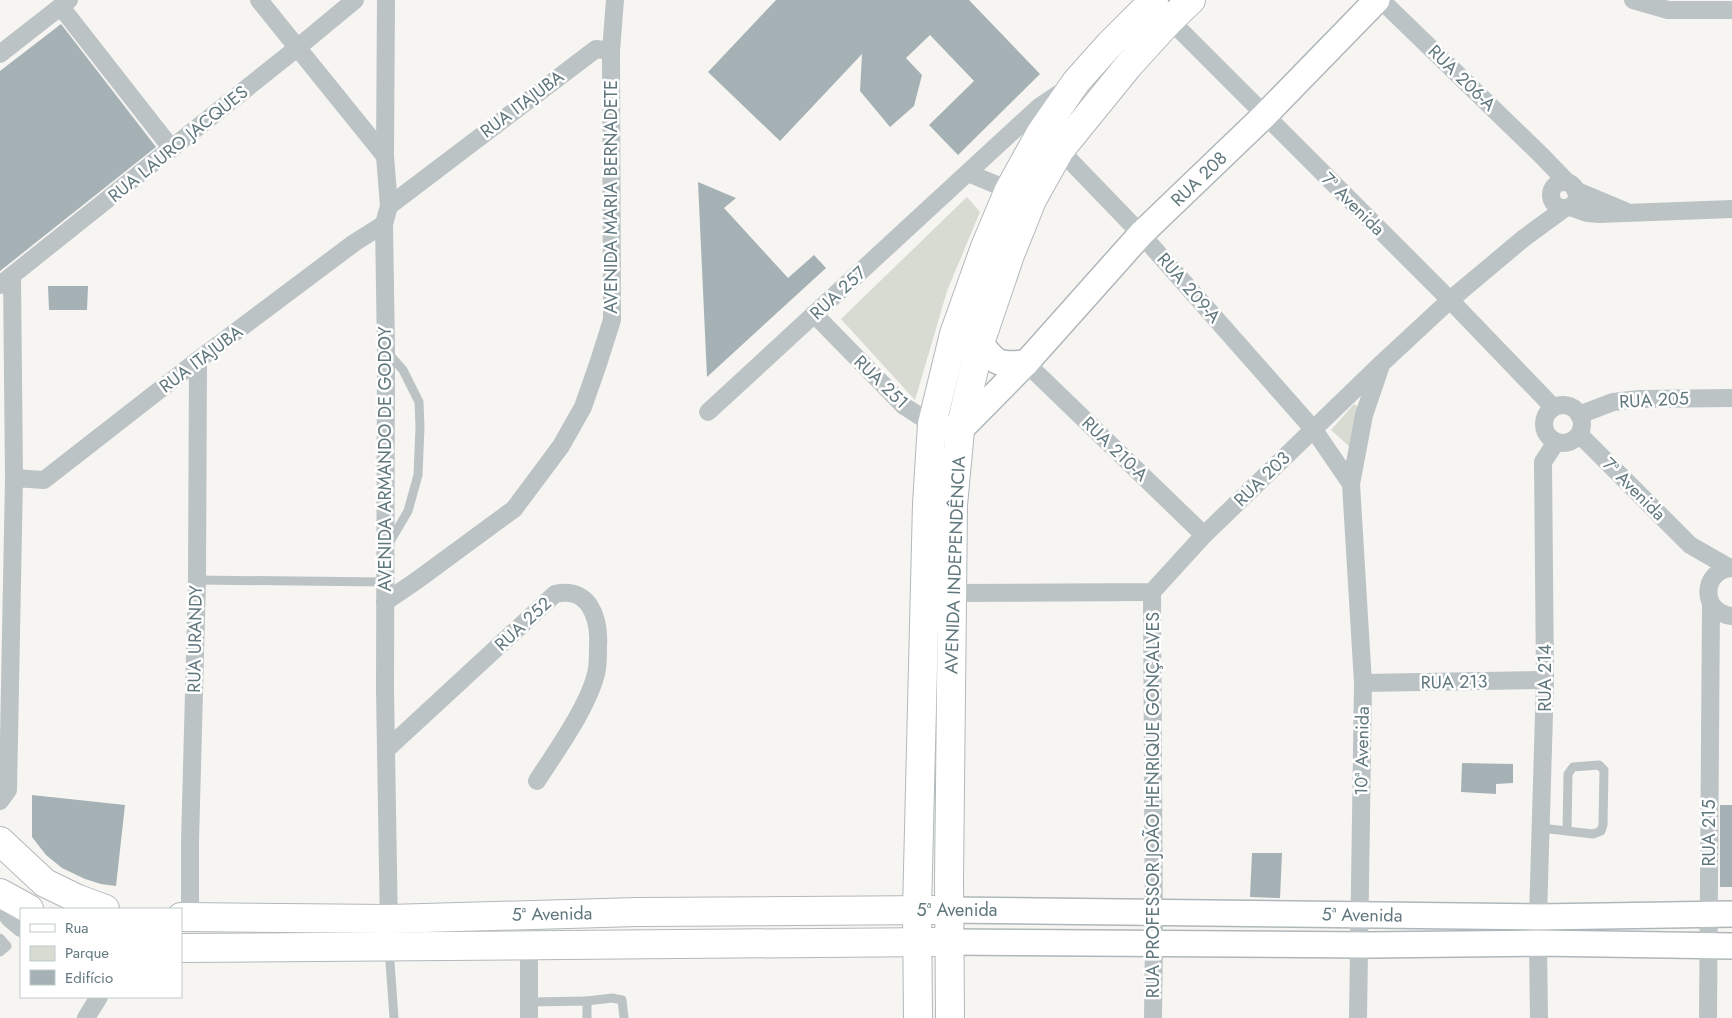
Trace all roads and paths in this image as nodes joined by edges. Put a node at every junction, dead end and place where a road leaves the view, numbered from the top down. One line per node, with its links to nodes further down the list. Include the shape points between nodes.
1 (259, 0): 13 (street)
2 (355, 0): 13 (street, RUA LAURO JACQUES)
3 (386, 0): 21 (street, AVENIDA ARMANDO DE GODOY)
4 (615, 0): 14 (street, AVENIDA MARIA BERNADETE)
5 (1191, 0): 10 (main road, AVENIDA INDEPENDÊNCIA)
6 (1377, 0): 18 (main road, RUA 208)
7 (1381, 0): 23 (street, RUA 206-A, via 1542,156)
8 (1633, 0): 11 (street, via 1668,10)
9 (65, 3): 15 (street); 19 (street)
10 (1159, 7): 12 (main road, AVENIDA INDEPENDÊNCIA); 16 (main road, AVENIDA INDEPENDÊNCIA); 18 (street, 7ª Avenida)
11 (1732, 10)
12 (1109, 45): 16 (main road); 17 (main road, AVENIDA INDEPENDÊNCIA)
13 (297, 48): 19 (street, RUA LAURO JACQUES); 21 (street)
14 (611, 51): 25 (street, RUA ITAJUBA, via 596,49); 60 (street, AVENIDA MARIA BERNADETE, via 612,320 582,407 561,446 514,509)
15 (0, 54)
16 (1129, 65): 20 (main road, AVENIDA INDEPENDÊNCIA)
17 (1076, 82): 22 (street, RUA 257, via 1039,107); 24 (main road, AVENIDA INDEPENDÊNCIA, via 1040,134)
18 (1264, 116): 30 (main road, RUA 208); 33 (street, 7ª Avenida)
19 (172, 148): 32 (street, RUA LAURO JACQUES)
20 (1060, 150): 30 (street, RUA 209-A); 35 (main road, AVENIDA INDEPENDÊNCIA, via 1032,200)
21 (385, 156): 25 (street, AVENIDA ARMANDO DE GODOY)
22 (968, 173): 24 (street); 34 (street, RUA 257)
23 (1562, 189): 26 (street, via 1576,200); 28 (street); 31 (street, RUA 203)
24 (1009, 190): 44 (main road, AVENIDA INDEPENDÊNCIA, via 954,334)
25 (389, 206): 29 (street, AVENIDA ARMANDO DE GODOY)
26 (1567, 208): 28 (street, via 1599,214); 31 (street, RUA 203)
27 (1732, 209): 28 (street)
28 (1630, 213)
29 (384, 224): 36 (street, AVENIDA ARMANDO DE GODOY); 37 (street, RUA ITAJUBA)
30 (1141, 234): 38 (main road, RUA 208); 46 (street, RUA 209-A)
31 (1524, 238): 33 (street, RUA 203)
32 (6, 281): 49 (street)
33 (1450, 300): 39 (street, RUA 203); 41 (street, 7ª Avenida)
34 (814, 314): 42 (street, RUA 257); 44 (street, RUA 251, via 904,406)
35 (980, 343): 38 (main road, via 991,357 1004,365); 45 (main road, AVENIDA INDEPENDÊNCIA)
36 (386, 350): 53 (street, AVENIDA ARMANDO DE GODOY); 53 (lane, via 403,370 419,402 420,427 418,475 408,511)
37 (198, 360): 49 (street, RUA ITAJUBA, via 44,480); 55 (street, RUA URANDY)
38 (1026, 363): 45 (main road, RUA 208); 51 (street, RUA 210-A)
39 (1381, 364): 46 (street, RUA 203); 50 (street, 10ª Avenida, via 1364,415)
40 (1732, 398): 43 (street, RUA 205, via 1639,398 1613,402)
41 (1553, 407): 43 (street, via 1571,406); 48 (street, via 1544,422 1546,434)
42 (708, 412)
43 (1579, 415): 47 (street)
44 (932, 424): 45 (main road, RUA 251); 77 (main road, AVENIDA INDEPENDÊNCIA, via 927,504)
45 (960, 430): 59 (main road, AVENIDA INDEPENDÊNCIA, via 953,505)
46 (1314, 430): 50 (street); 51 (street, RUA 203)
47 (1579, 434): 48 (street, via 1568,442); 52 (street, 7ª Avenida)
48 (1556, 442): 64 (street, RUA 214, via 1543,462)
49 (14, 478): 68 (street, via 8,790)
50 (1351, 484): 65 (street, 10ª Avenida)
51 (1204, 535): 58 (street, RUA 203)
52 (1690, 545): 54 (street, 7ª Avenida); 56 (street, 7ª Avenida)
53 (385, 550): 57 (street, AVENIDA ARMANDO DE GODOY)
54 (1731, 568): 56 (street, via 1715,574)
55 (197, 580): 57 (lane); 82 (street, RUA URANDY)
56 (1710, 581): 61 (street, RUA 215, via 1708,597)
57 (385, 582): 60 (street, AVENIDA ARMANDO DE GODOY)
58 (1152, 592): 59 (street); 79 (street, RUA PROFESSOR JOÃO HENRIQUE GONÇALVES)
59 (953, 593): 78 (main road, AVENIDA INDEPENDÊNCIA)
60 (385, 602): 66 (street, AVENIDA ARMANDO DE GODOY)
61 (1711, 604): 62 (street, via 1716,610); 63 (street, RUA 215)
62 (1731, 616): 63 (street)
63 (1711, 647): 80 (street, RUA 215)
64 (1546, 680): 65 (street, RUA 213); 69 (street, RUA 214)
65 (1363, 683): 81 (street, 10ª Avenida)
66 (386, 750): 67 (street, RUA 252, via 555,594 566,592 588,604 596,618 599,639 597,670 586,700); 84 (street, AVENIDA ARMANDO DE GODOY)
67 (537, 781)
68 (0, 801)
69 (1541, 828): 70 (lane); 83 (street, RUA 214)
70 (1568, 831): 70 (lane, via 1592,834 1601,831 1604,770 1599,765 1573,767 1568,774)
71 (0, 840): 74 (main road, via 45,883)
72 (0, 893): 75 (main road)
73 (0, 904): 85 (street)
74 (81, 904): 76 (main road)
75 (27, 908)
76 (100, 908)
77 (917, 910): 78 (main road, 5ª Avenida); 84 (main road, 5ª Avenida, via 637,912); 87 (main road, AVENIDA INDEPENDÊNCIA)
78 (949, 910): 79 (main road, 5ª Avenida); 88 (main road, AVENIDA INDEPENDÊNCIA)
79 (1154, 912): 81 (main road, 5ª Avenida); 89 (street, RUA PROFESSOR JOÃO HENRIQUE GONÇALVES)
80 (1720, 914): 83 (main road, 5ª Avenida); 95 (street, RUA 215)
81 (1359, 915): 83 (main road, 5ª Avenida); 93 (street, 10ª Avenida)
82 (186, 918): 84 (main road, 5ª Avenida)
83 (1538, 918): 90 (main road, via 1533,932)
84 (389, 919): 94 (street, AVENIDA ARMANDO DE GODOY)
85 (20, 927)
86 (0, 938): 97 (lane, via 7,946)
87 (918, 942): 88 (main road, 5ª Avenida); 92 (main road, 5ª Avenida); 106 (main road, AVENIDA INDEPENDÊNCIA)
88 (950, 942): 89 (main road, 5ª Avenida); 107 (main road, AVENIDA INDEPENDÊNCIA)
89 (1154, 943): 93 (main road, 5ª Avenida); 108 (street, RUA PROFESSOR JOÃO HENRIQUE GONÇALVES)
90 (1481, 943): 91 (main road, 5ª Avenida); 93 (main road, 5ª Avenida)
91 (1538, 943): 95 (main road, 5ª Avenida); 110 (street)
92 (529, 944): 94 (main road, 5ª Avenida); 101 (street)
93 (1359, 945): 109 (street, 10ª Avenida)
94 (389, 946): 96 (main road, 5ª Avenida); 103 (lane)
95 (1720, 946): 111 (street, RUA 215)
96 (182, 948)
97 (0, 952)
98 (84, 998): 102 (street)
99 (98, 998): 102 (street)
100 (587, 1001): 101 (lane); 104 (lane); 105 (lane, via 622,1000)
101 (529, 1010)
102 (88, 1016)
103 (394, 1018)
104 (587, 1018)
105 (624, 1018)
106 (918, 1018)
107 (950, 1018)
108 (1153, 1018)
109 (1358, 1018)
110 (1539, 1018)
111 (1708, 1018)

